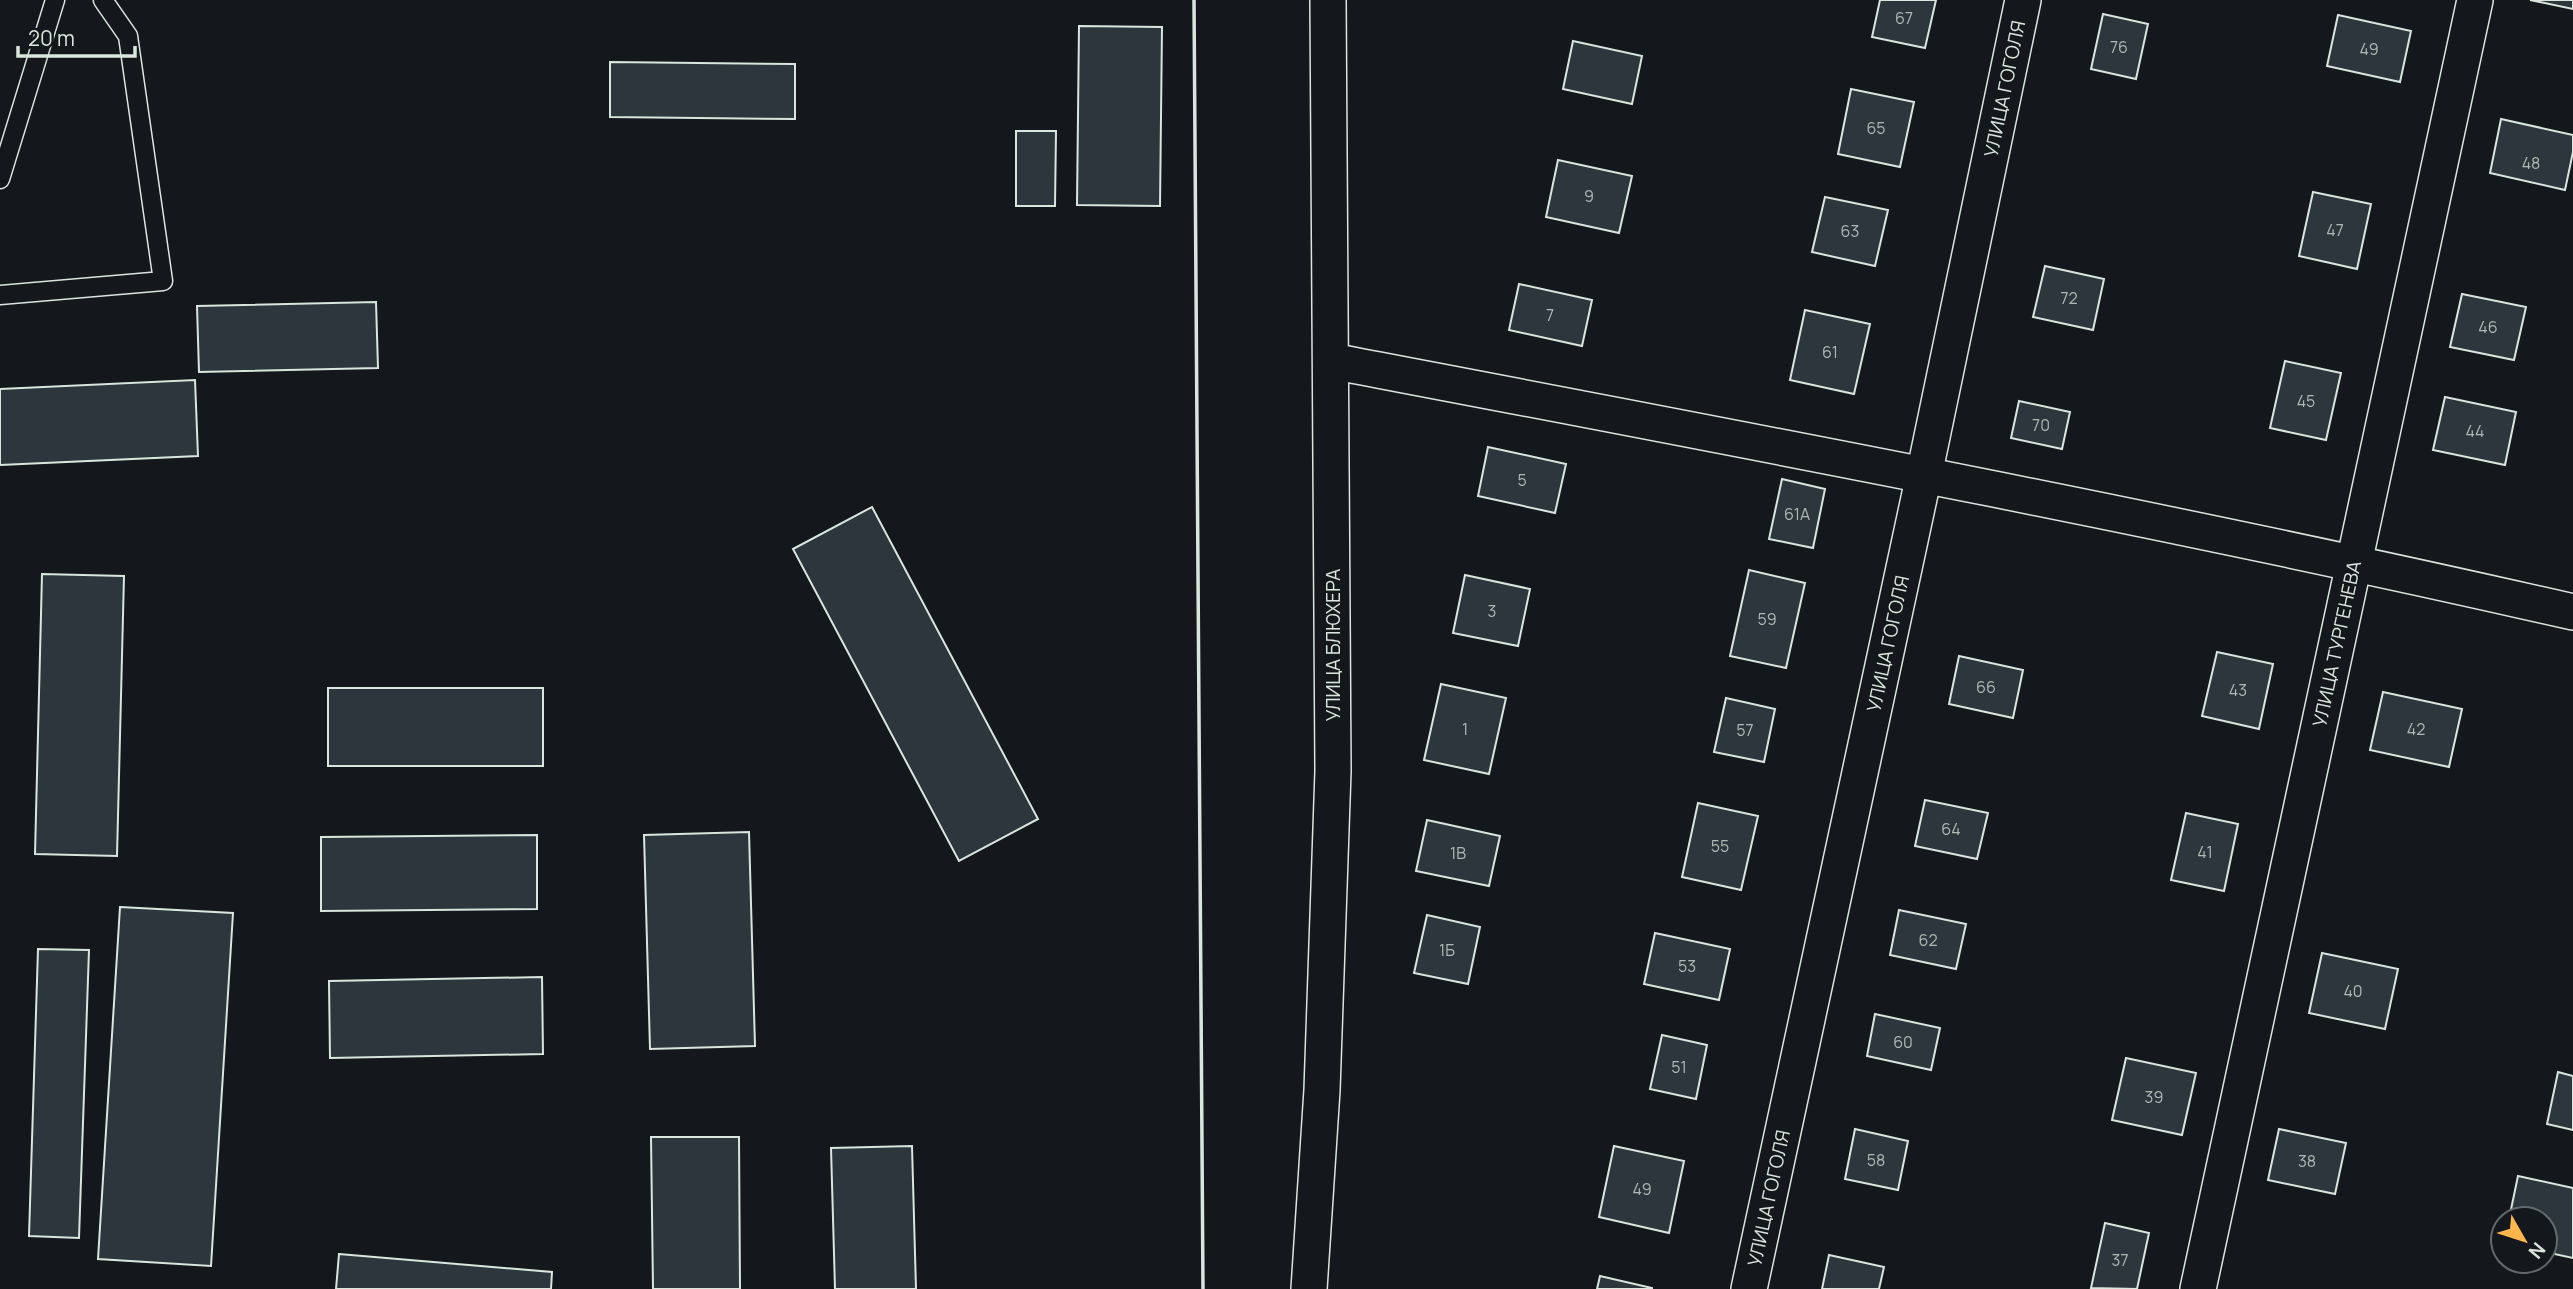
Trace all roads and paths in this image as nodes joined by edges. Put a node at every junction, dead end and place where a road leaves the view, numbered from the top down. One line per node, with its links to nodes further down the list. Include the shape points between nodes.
1 (55, 0): 6 (lane)
2 (103, 0): 7 (lane, via 128,36 163,281)
3 (1328, 0): 8 (street, УЛИЦА БЛЮХЕРА)
4 (2023, 0): 9 (street, УЛИЦА ГОГОЛЯ)
5 (2474, 0): 10 (street, УЛИЦА ТУРГЕНЕВА)
6 (0, 179)
7 (0, 295)
8 (1331, 361): 9 (street); 12 (street, УЛИЦА БЛЮХЕРА, via 1333,771 1322,1090)
9 (1924, 475): 10 (street); 13 (street, УЛИЦА ГОГОЛЯ)
10 (2353, 562): 11 (street); 14 (street, УЛИЦА ТУРГЕНЕВА)
11 (2573, 612)
12 (1308, 1289)
13 (1749, 1289)
14 (2198, 1289)

